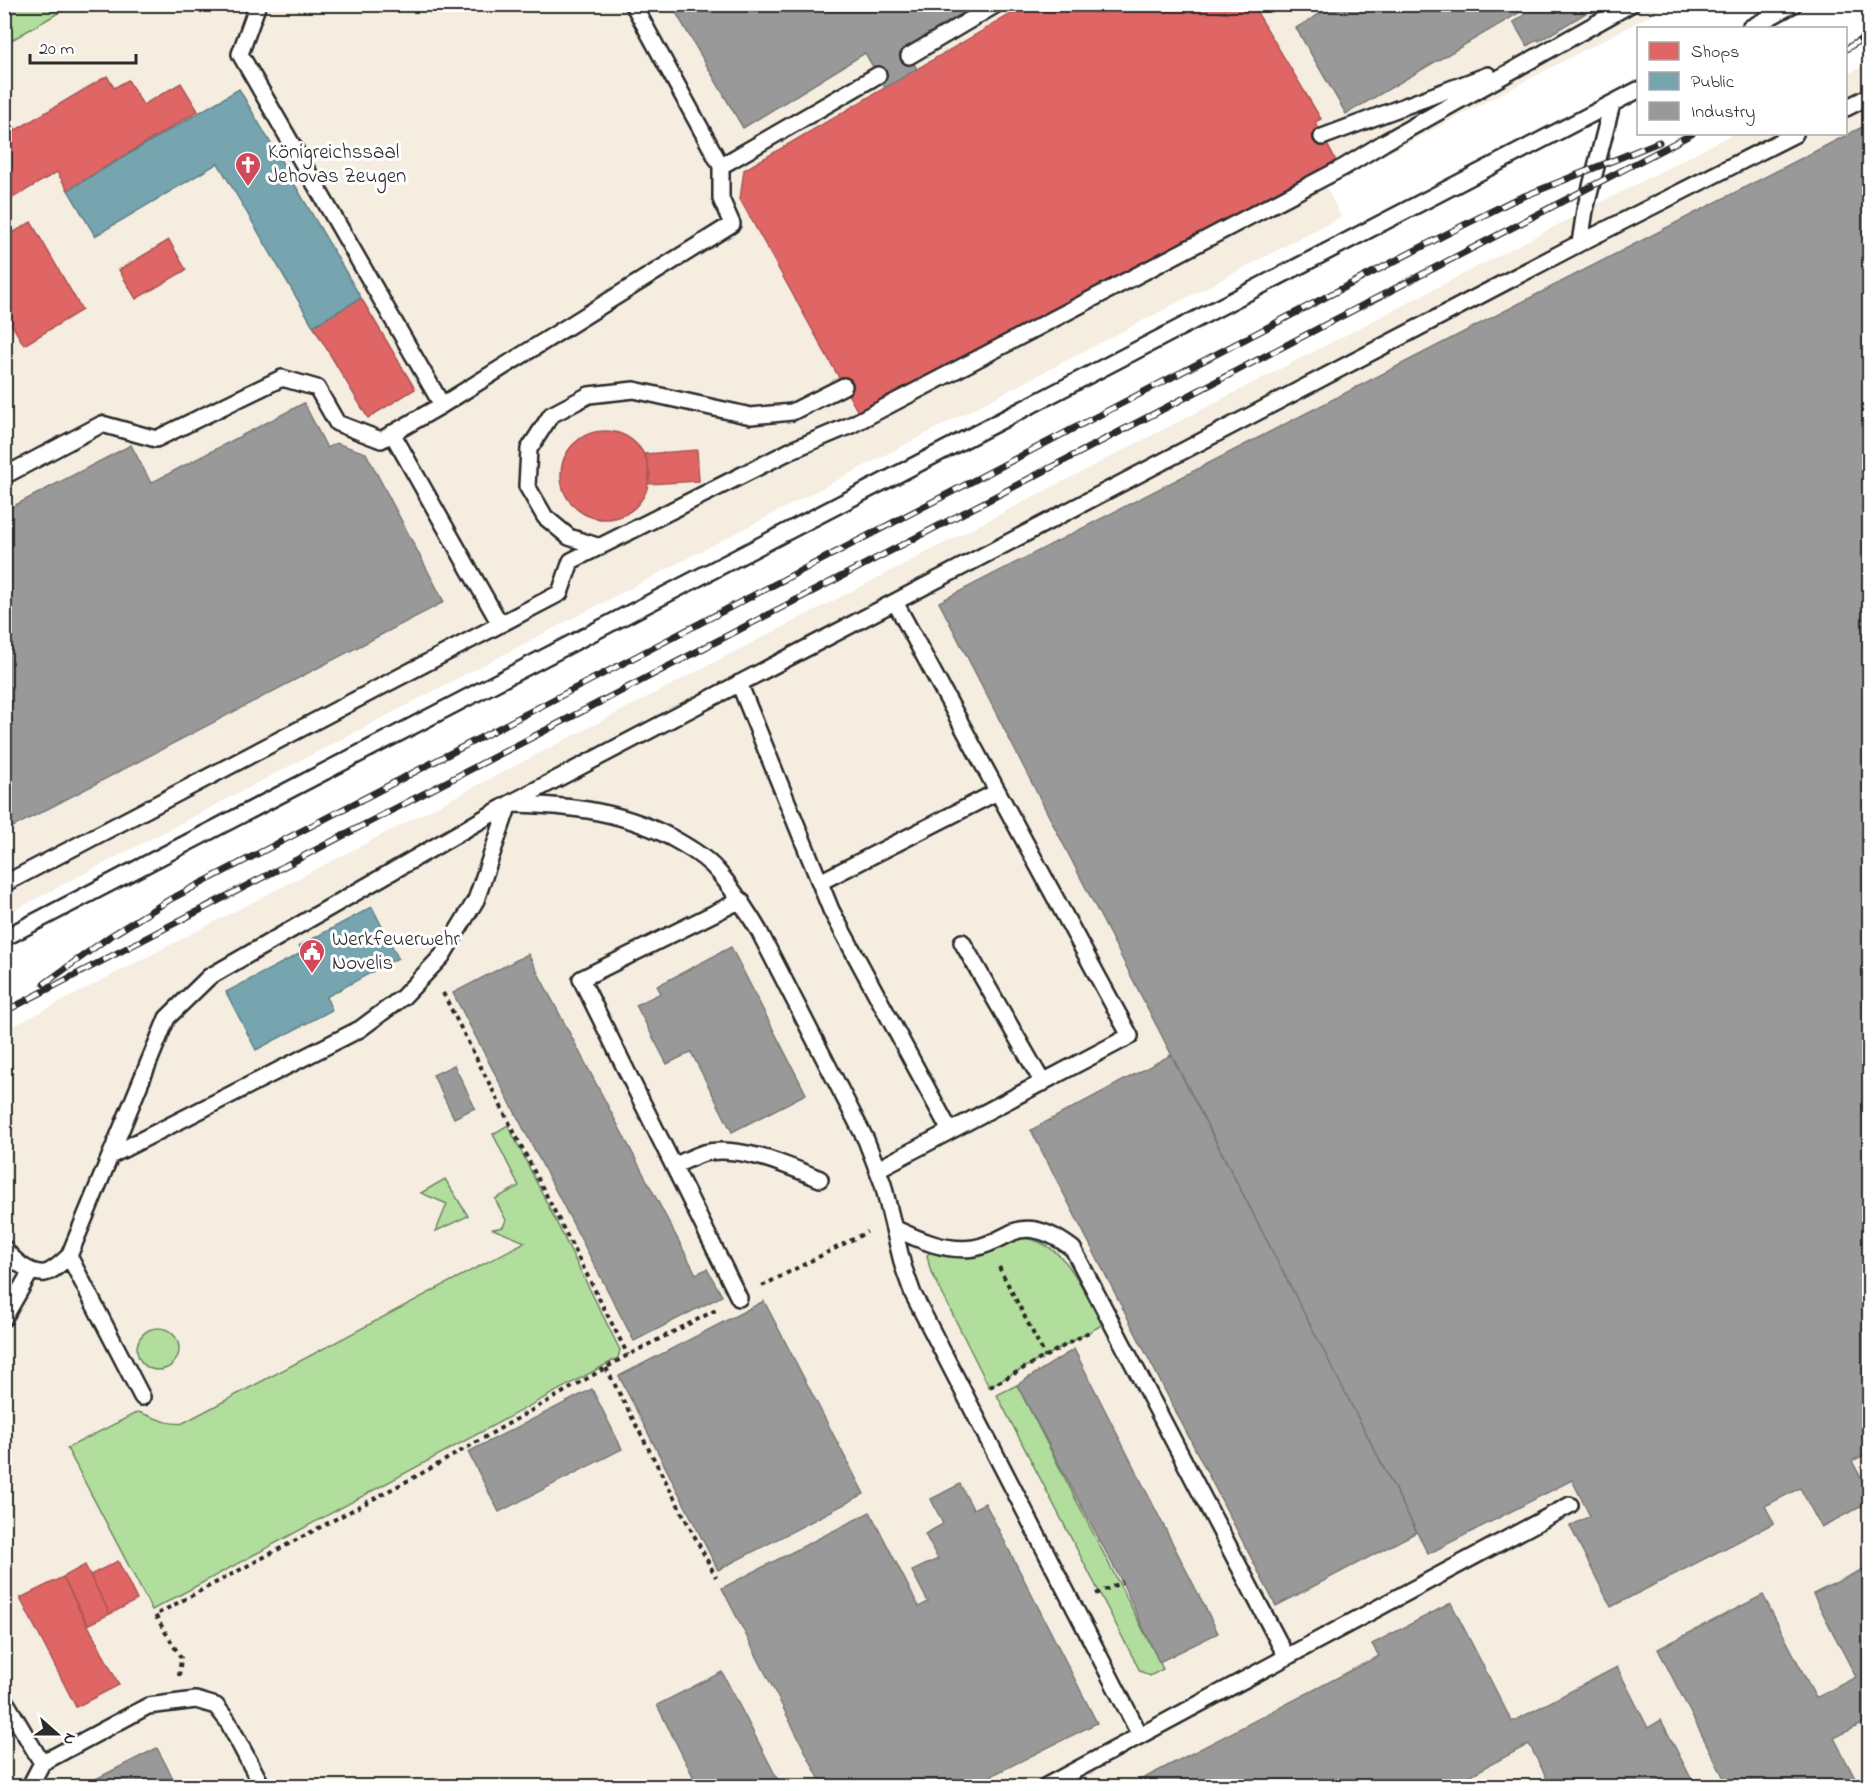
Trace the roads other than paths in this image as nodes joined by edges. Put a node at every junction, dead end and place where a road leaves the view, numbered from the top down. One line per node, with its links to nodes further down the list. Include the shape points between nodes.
1 (258, 4): 19 (lane, via 240,54)
2 (633, 4): 16 (lane)
3 (997, 4): 7 (lane)
4 (1631, 4): 8 (lane)
5 (1794, 4): 6 (lane)
6 (1752, 27)
7 (909, 56)
8 (1533, 58): 15 (lane); 22 (lane, via 1334,172 850,425)
9 (878, 75): 16 (lane)
10 (1637, 91): 12 (lane)
11 (1869, 96): 13 (lane)
12 (1612, 104): 17 (lane); 31 (lane)
13 (1847, 107)
14 (1794, 135): 17 (lane)
15 (1322, 136)
16 (721, 166): 19 (lane, via 721,199 732,224)
17 (1580, 243): 23 (lane)
18 (844, 386): 22 (lane, via 792,412 751,416 634,390 589,395 550,415 529,449 527,486 545,517 569,537)
19 (442, 405): 20 (lane)
20 (392, 434): 21 (lane, via 381,440 337,423 317,388 282,378 156,440 102,424); 24 (lane)
21 (4, 476)
22 (600, 547): 24 (lane, via 571,561 560,593)
23 (895, 602): 25 (lane); 26 (lane)
24 (500, 624): 29 (lane)
25 (740, 683): 27 (lane); 28 (lane)
26 (998, 792): 28 (lane); 33 (lane, via 1130,1036)
27 (509, 804): 30 (lane, via 588,809 661,831 696,852 719,872); 35 (lane, via 209,977 167,1018); 35 (lane, via 476,900 442,956 403,997 360,1029)
28 (820, 882): 34 (lane, via 831,910)
29 (4, 884)
30 (741, 900): 36 (lane, via 581,979); 37 (lane)
31 (4, 938)
32 (962, 942): 33 (lane)
33 (1043, 1083): 34 (lane)
34 (950, 1131): 37 (lane)
35 (110, 1156): 41 (lane)
36 (674, 1166): 38 (lane, via 704,1153 733,1153 771,1158); 43 (lane)
37 (878, 1169): 39 (lane)
38 (820, 1179)
39 (894, 1228): 47 (lane, via 944,1247 974,1248 1026,1228 1061,1240 1073,1249); 49 (lane, via 913,1294)
40 (4, 1248): 42 (lane)
41 (69, 1256): 42 (lane, via 44,1273); 45 (lane)
42 (31, 1270): 44 (lane)
43 (739, 1298)
44 (4, 1318)
45 (142, 1397)
46 (1569, 1505): 47 (lane)
47 (1286, 1656): 49 (lane)
48 (4, 1699): 50 (lane)
49 (1140, 1735): 53 (lane)
50 (42, 1763): 51 (lane); 52 (lane, via 148,1706 196,1700 216,1706 227,1720)
51 (30, 1786)
52 (262, 1786)
53 (1046, 1786)

